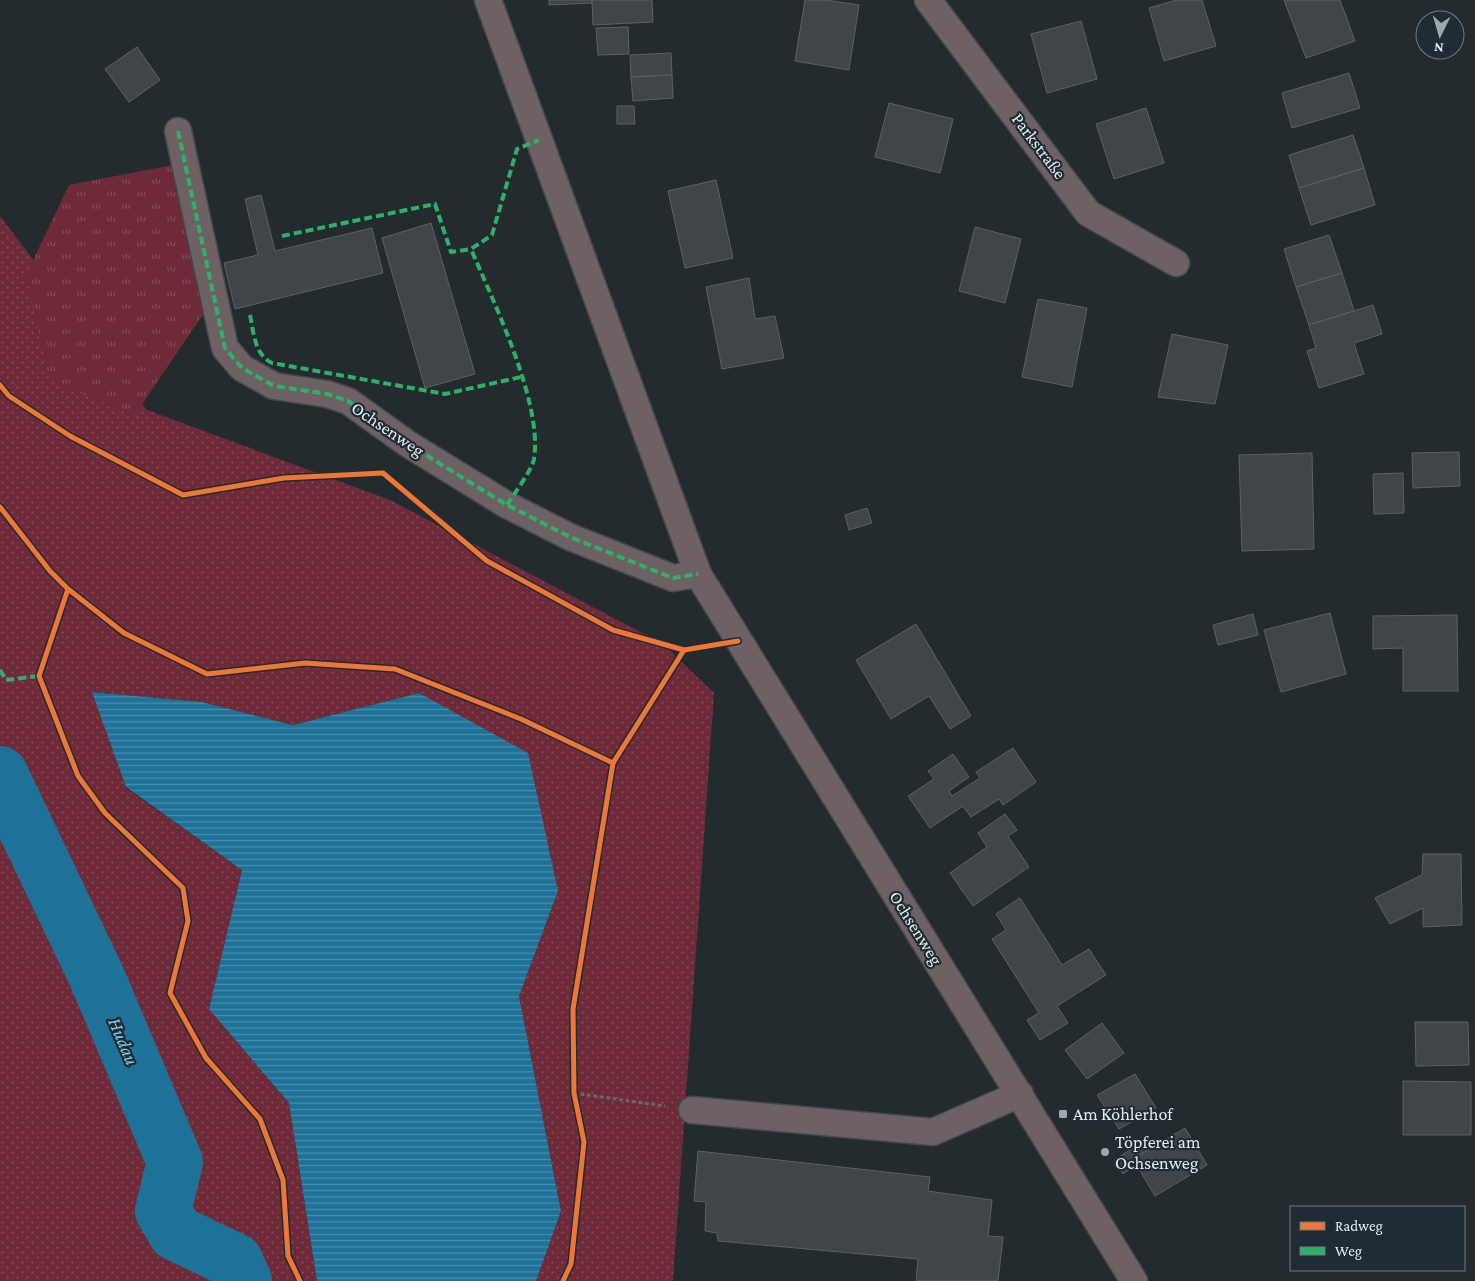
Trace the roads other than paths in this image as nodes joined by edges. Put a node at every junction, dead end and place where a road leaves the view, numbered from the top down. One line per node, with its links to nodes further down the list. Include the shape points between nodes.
1 (488, 0): 5 (street, Ochsenweg)
2 (928, 0): 4 (street, Parkstraße, via 1088,213)
3 (178, 132): 5 (street, Ochsenweg, via 226,348 242,368 274,386 348,401 416,449 507,505 570,537 673,578)
4 (1176, 263)
5 (698, 574): 6 (street, Ochsenweg)
6 (1020, 1094): 7 (street, via 933,1132); 8 (street, Ochsenweg)
7 (692, 1110)
8 (1134, 1281)

